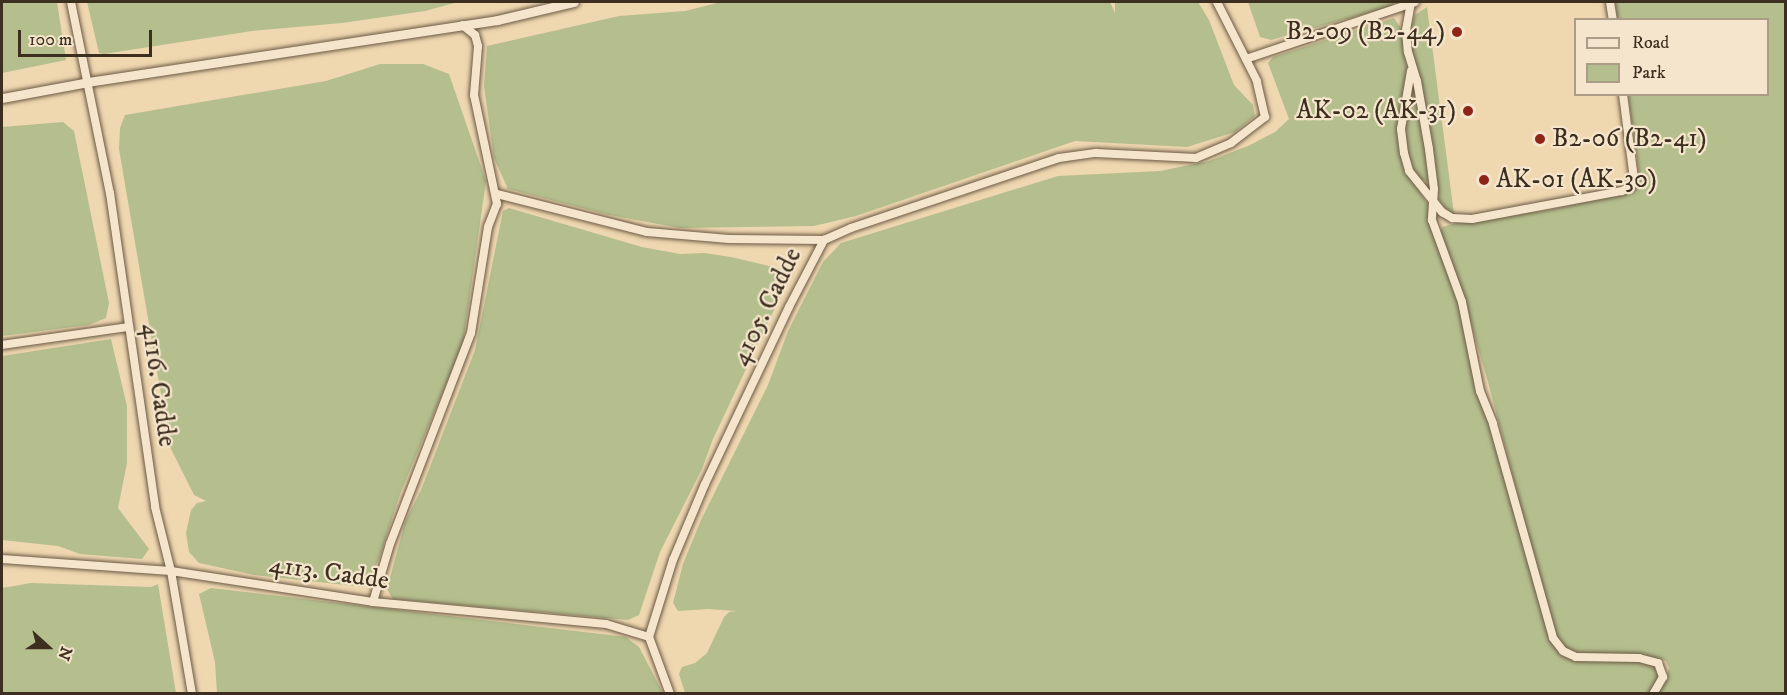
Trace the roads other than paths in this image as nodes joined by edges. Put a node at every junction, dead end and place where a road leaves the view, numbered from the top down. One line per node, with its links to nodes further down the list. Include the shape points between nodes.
1 (71, 2): 10 (street, 4116. Cadde)
2 (574, 2): 7 (street)
3 (1217, 2): 8 (street)
4 (1413, 2): 8 (street); 9 (street, via 1406,31)
5 (1610, 2): 6 (street)
6 (1613, 18)
7 (461, 25): 10 (street); 13 (street, via 475,35 478,45 474,95)
8 (1246, 58): 15 (street, 4105. Cadde, via 1257,81 1265,117 1231,142 1196,158 1096,153 1059,158)
9 (1412, 67): 14 (street, via 1429,149); 14 (street, via 1401,129 1404,153 1409,171)
10 (88, 82): 12 (street); 16 (street, 4116. Cadde, via 110,193)
11 (1623, 96): 14 (street, via 1634,179 1631,187 1472,219 1452,218)
12 (2, 98)
13 (497, 194): 15 (street, via 647,232 729,239); 20 (street, via 471,333 390,544)
14 (1433, 201): 24 (street, via 1435,233 1462,302 1480,391 1493,423 1552,638 1563,651 1576,657 1639,658 1658,663 1663,677)
15 (824, 240): 21 (street, 4105. Cadde, via 705,484 673,560)
16 (129, 327): 17 (street); 19 (street, 4116. Cadde, via 155,507)
17 (2, 345)
18 (2, 559): 19 (street, 4113. Cadde)
19 (171, 571): 20 (street, 4113. Cadde); 22 (street, 4116. Cadde)
20 (373, 602): 21 (street, 4113. Cadde, via 606,624)
21 (649, 637): 23 (street)
22 (192, 693)
23 (670, 693)
24 (1653, 693)

